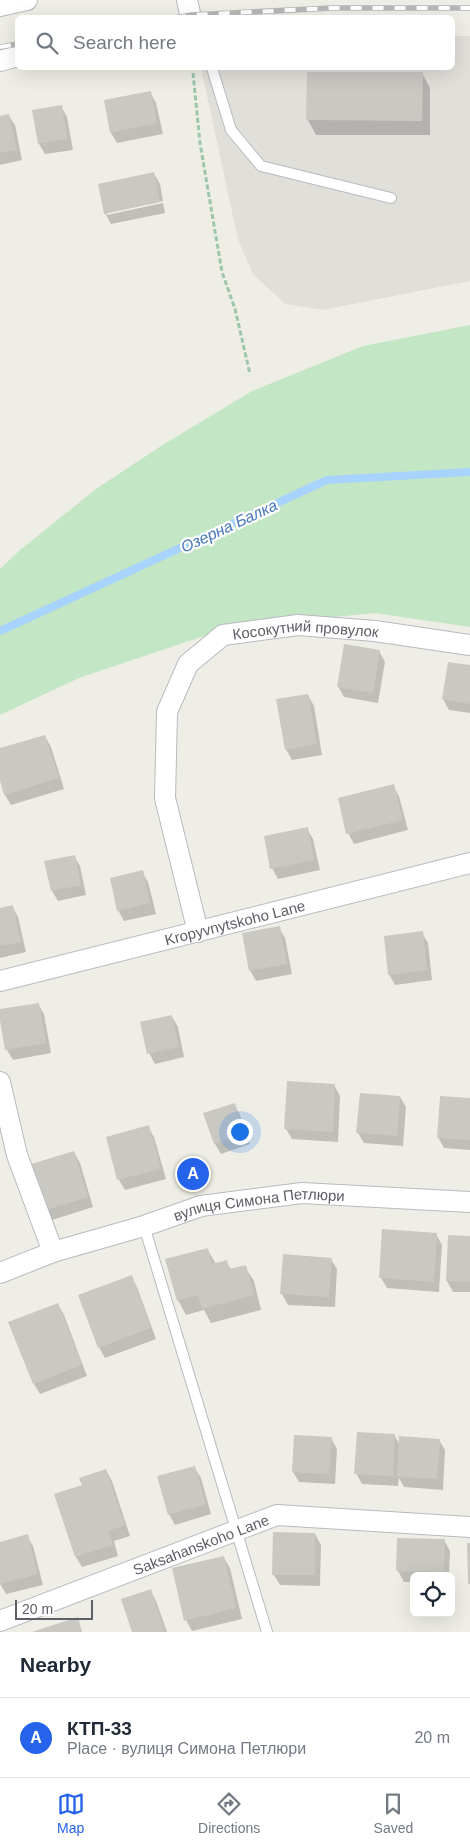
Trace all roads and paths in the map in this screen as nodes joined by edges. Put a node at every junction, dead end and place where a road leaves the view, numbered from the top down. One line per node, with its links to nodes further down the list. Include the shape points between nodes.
1 (27, 0): 3 (street)
2 (187, 0): 4 (street)
3 (0, 6)
4 (190, 15)
5 (15, 57): 6 (street)
6 (0, 60)
7 (192, 70): 10 (path, via 200,144 222,272 235,309)
8 (213, 70): 9 (lane, via 231,130 261,166)
9 (391, 198)
10 (250, 374)
11 (470, 645): 13 (street, Косокутний провулок, via 375,630 298,625 223,636 188,664 167,712 164,798)
12 (470, 863): 13 (street, Kropyvnytskoho Lane)
13 (198, 932): 14 (street, Kropyvnytskoho Lane)
14 (0, 981)
15 (0, 1082): 18 (street, via 16,1155)
16 (470, 1202): 17 (street, вулиця Симона Петлюри, via 302,1193 201,1206)
17 (144, 1226): 18 (street, вулиця Симона Петлюри); 21 (lane)
18 (53, 1252): 19 (street, вулиця Симона Петлюри)
19 (0, 1273)
20 (470, 1527): 21 (street, Saksahanskoho Lane, via 277,1515)
21 (236, 1530): 22 (street, Saksahanskoho Lane); 23 (lane)
22 (0, 1621)
23 (266, 1632)

